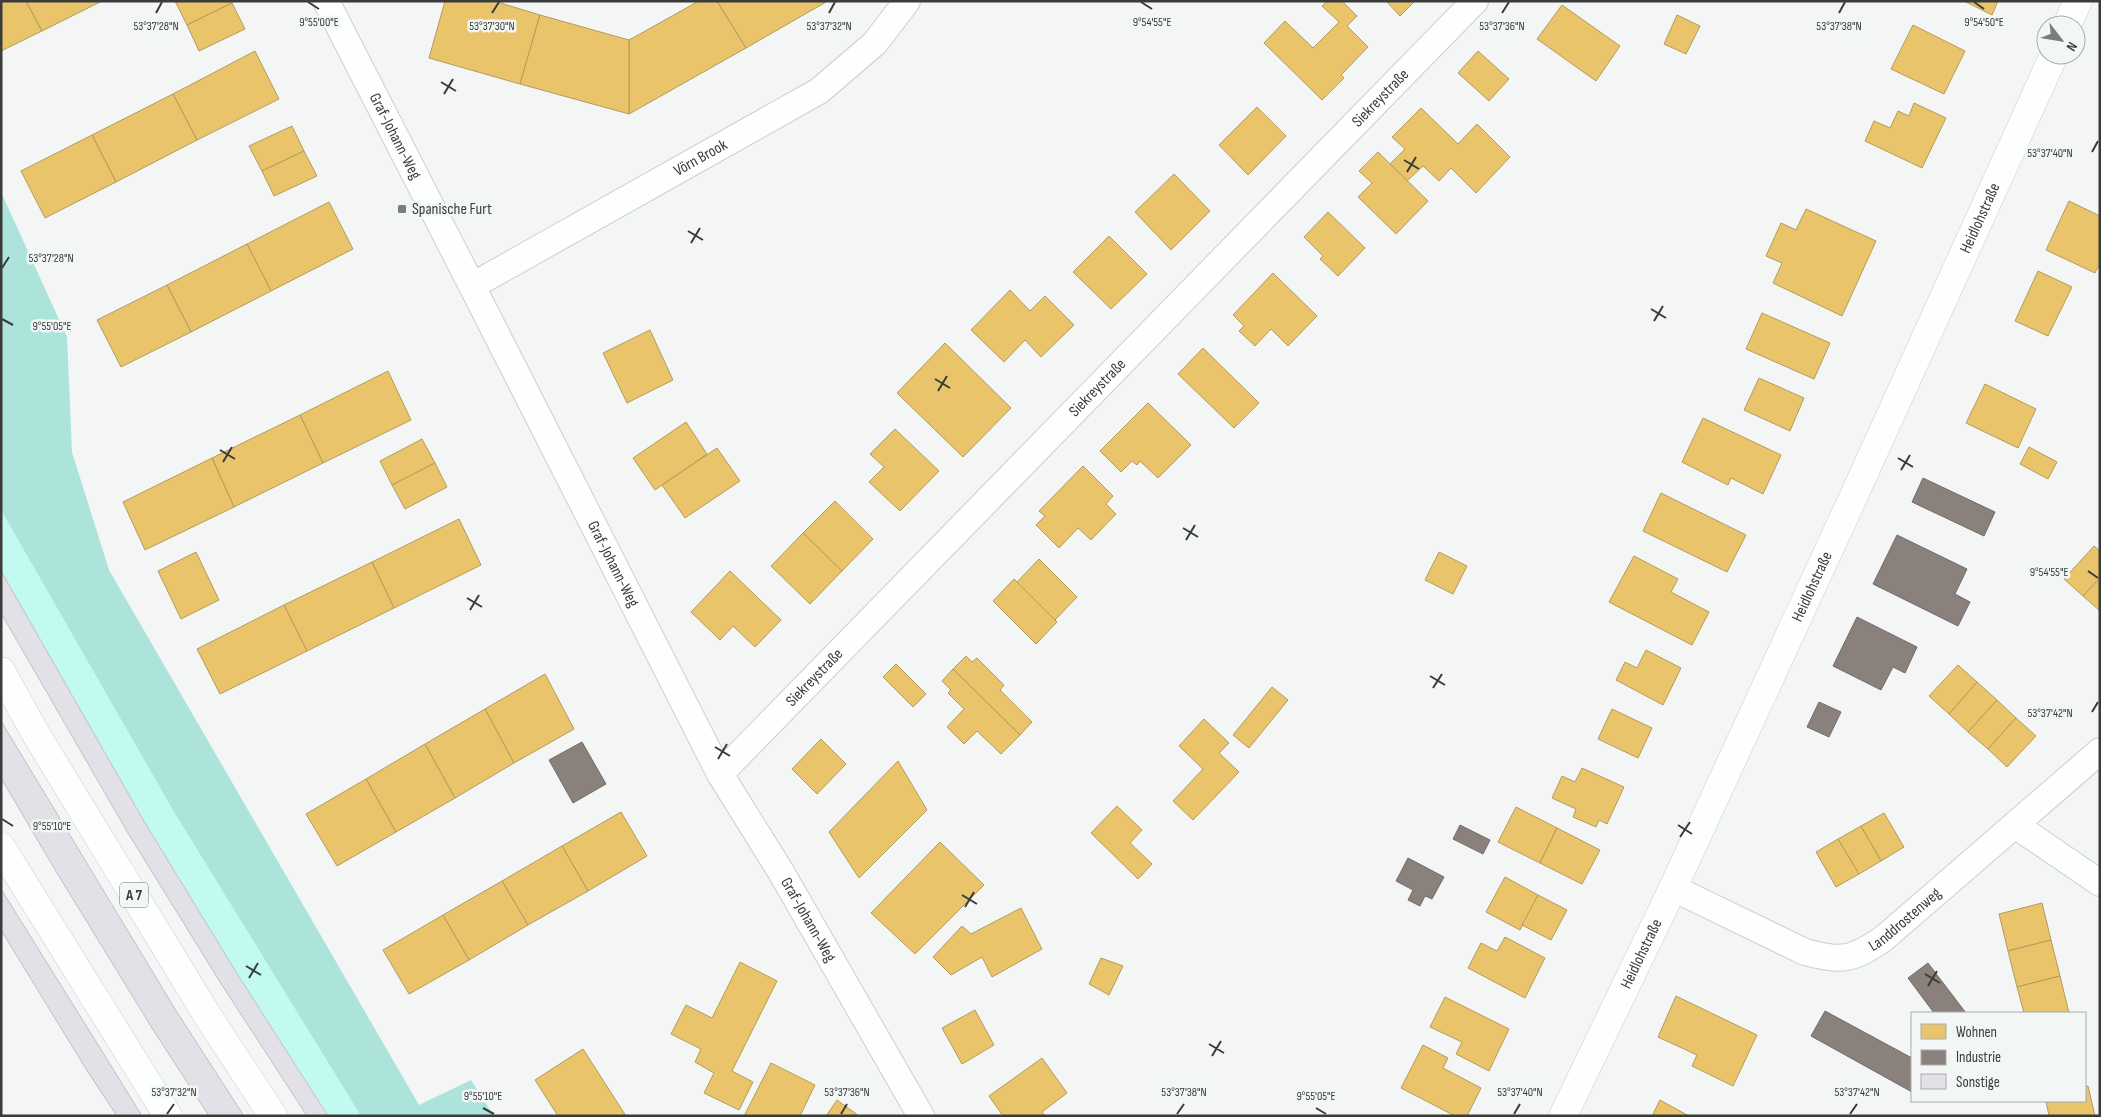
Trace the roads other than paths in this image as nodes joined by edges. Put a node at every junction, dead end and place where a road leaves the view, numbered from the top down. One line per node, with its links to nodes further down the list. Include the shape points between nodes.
1 (326, 1): 7 (street, Graf-Johann-Weg)
2 (907, 1): 7 (street, Vörn Brook, via 874,43 819,91)
3 (1475, 1): 10 (street, Siekreystraße)
4 (2078, 1): 5 (main road)
5 (2072, 15)
6 (2049, 65): 14 (main road, Heidlohstraße)
7 (472, 286): 10 (street, Graf-Johann-Weg)
8 (1, 671): 16 (main road, A 7, via 37,736 209,1018)
9 (2100, 750): 11 (street, Landdrostenweg)
10 (720, 774): 17 (street, Graf-Johann-Weg, via 781,872)
11 (2015, 825): 13 (street); 14 (street, Landdrostenweg, via 1883,939 1864,952 1844,958 1805,952)
12 (1, 847): 15 (main road)
13 (2100, 883)
14 (1673, 888): 18 (main road, Heidlohstraße)
15 (168, 1116)
16 (273, 1116)
17 (922, 1116)
18 (1563, 1116)

